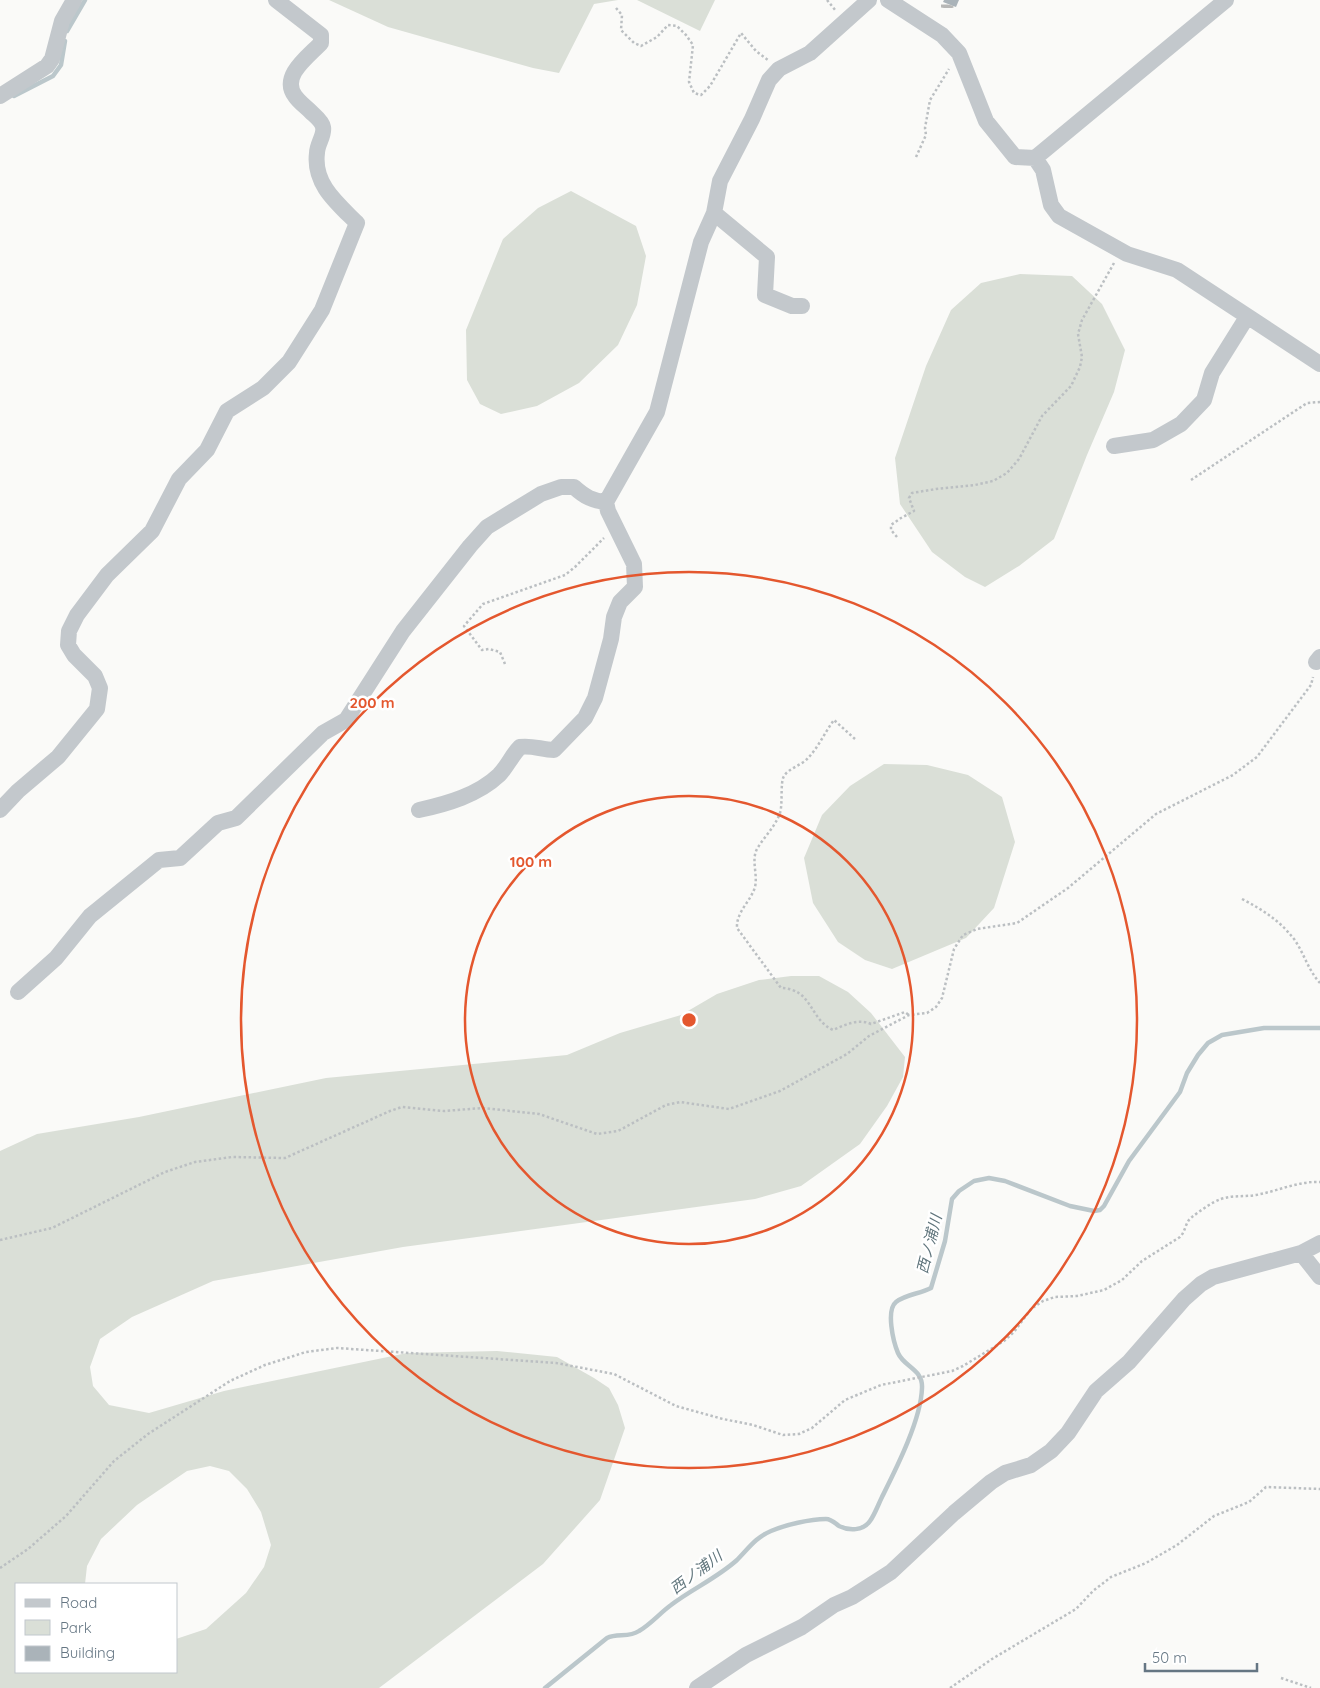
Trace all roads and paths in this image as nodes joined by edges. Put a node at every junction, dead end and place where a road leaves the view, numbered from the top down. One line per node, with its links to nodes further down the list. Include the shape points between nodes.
1 (74, 0): 9 (street, via 62,21 52,59 41,71)
2 (276, 0): 26 (street, via 321,34 321,43 295,70 290,82 294,95 323,126 316,152 324,189 357,223 322,310 288,362 262,388 227,411 207,450 179,479 152,531 106,575 77,615 69,631 68,646 95,676 100,688 96,709 58,757)
3 (869, 0): 8 (street, via 810,53)
4 (888, 0): 7 (street, via 942,35)
5 (1226, 0): 11 (street)
6 (616, 8): 8 (path, via 622,15 621,30 641,46 657,37 668,25 676,26 686,35 693,46 689,82 694,94 701,95 710,86 742,33)
7 (958, 53): 10 (path, via 930,100 926,135); 11 (street, via 986,121 1015,157)
8 (779, 69): 12 (street, via 769,80 720,181)
9 (0, 96)
10 (916, 158)
11 (1035, 158): 13 (street, via 1043,170 1051,205 1059,216)
12 (714, 214): 14 (street, via 767,257 765,295 792,306); 20 (street, via 701,242 657,412)
13 (1110, 244): 15 (street, via 1127,254 1177,270); 22 (path, via 1109,249 1116,259 1082,320 1078,334 1082,357 1080,367 1071,386 1042,416 1019,459 1007,473 993,481 912,493 909,498 914,511 891,525)
14 (802, 306)
15 (1247, 317): 16 (street); 18 (street, via 1212,373 1204,400 1181,424 1152,440)
16 (1320, 364)
17 (1320, 402): 19 (path, via 1307,403)
18 (1114, 446)
19 (1191, 480)
20 (606, 502): 21 (street); 30 (street, via 594,501 574,487 561,487 542,494 487,528 403,631 346,720 323,733 236,818 218,823 180,858 159,860 90,916 56,958)
21 (616, 527): 24 (path, via 565,575 483,604 464,626 482,650 500,652); 27 (street, via 634,564 636,587 620,602 614,616 595,698 585,718 554,750 529,745 520,747 499,775 486,784 466,796)
22 (897, 536)
23 (1318, 660): 31 (path, via 1311,685 1257,758 1233,775 1156,814 1068,888 1017,923 977,929 962,935 954,949 942,998 927,1013)
24 (505, 664)
25 (855, 739): 31 (path, via 834,720 810,756 785,774 780,812 755,856 755,888 736,920 737,928 781,988 800,992 826,1027 833,1030 849,1023 864,1021 871,1024 905,1012)
26 (0, 810)
27 (419, 810)
28 (1242, 899): 29 (path, via 1268,913 1294,940)
29 (1320, 983)
30 (18, 992)
31 (910, 1015): 33 (path, via 868,1036 847,1054 780,1091 729,1109 680,1102 666,1105 618,1131 597,1134 539,1114 483,1108 444,1111 402,1107 285,1158 232,1157 173,1169 52,1228)
32 (1320, 1182): 38 (path, via 1220,1200 1191,1218 1180,1237 1104,1290 1043,1301 1031,1309 1004,1341 952,1371 881,1385 845,1400 812,1428 798,1434 783,1435 676,1406 614,1374 566,1365 337,1348 306,1352 265,1365 230,1382 148,1434 114,1461 66,1516)
33 (0, 1240)
34 (1320, 1244): 35 (street)
35 (1301, 1253): 36 (street); 40 (street, via 1213,1277 1201,1284 1129,1362 1096,1391 1068,1433 1051,1451 1031,1465 1005,1473 991,1482 891,1572 802,1627 746,1655)
36 (1320, 1277)
37 (1320, 1489): 41 (path, via 1266,1487 1249,1502 1214,1516 1177,1545 1146,1563 1111,1577 1076,1609)
38 (0, 1568)
39 (1281, 1678): 42 (path)
40 (697, 1688)
41 (950, 1688)
42 (1310, 1688)

